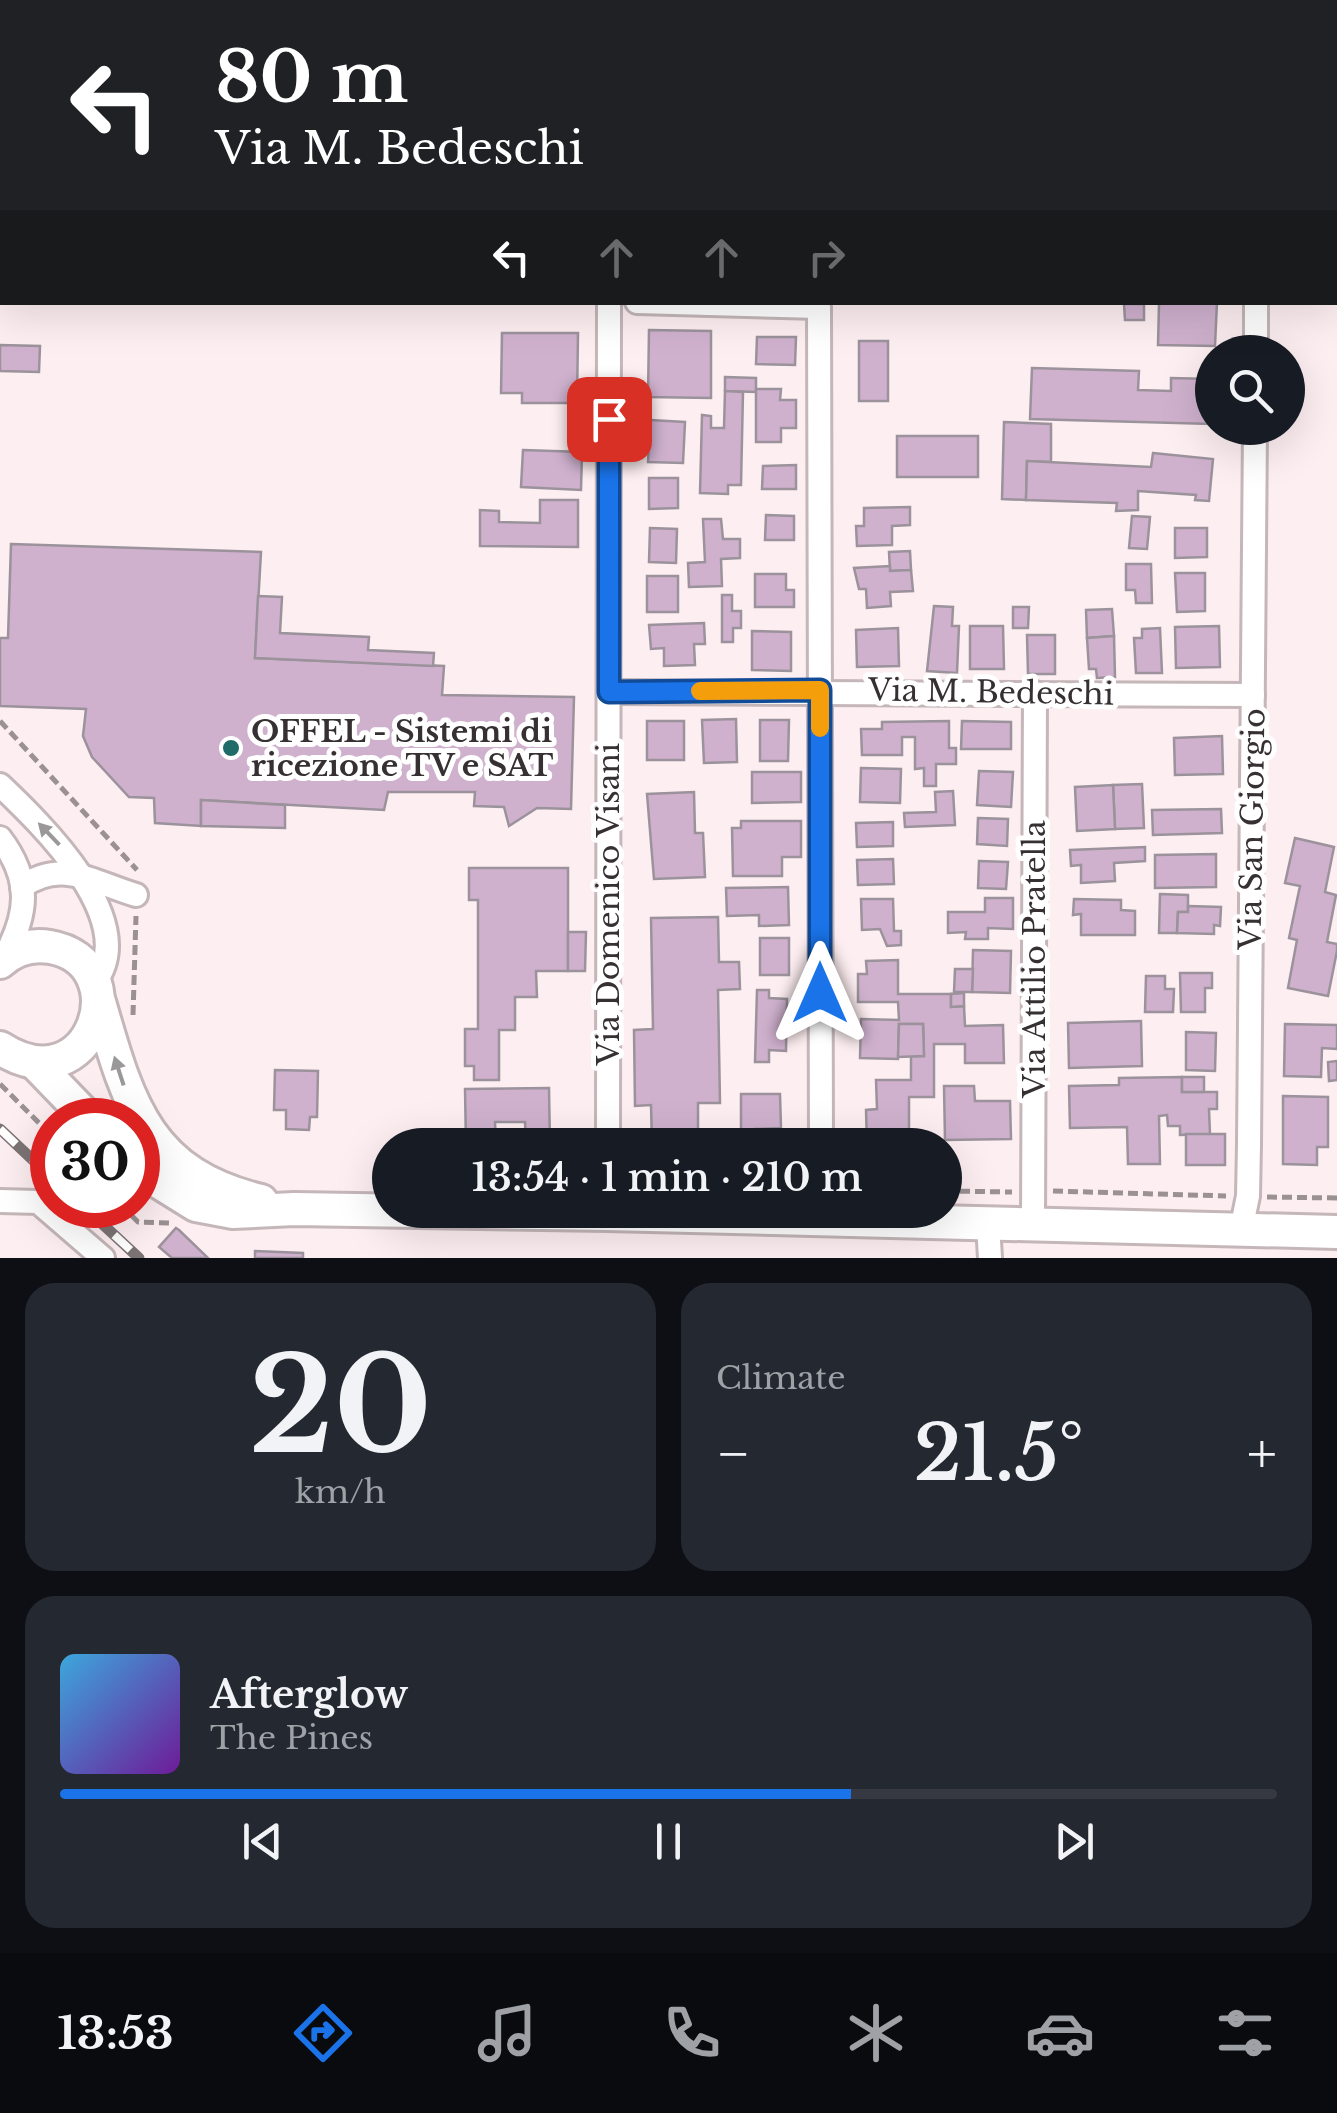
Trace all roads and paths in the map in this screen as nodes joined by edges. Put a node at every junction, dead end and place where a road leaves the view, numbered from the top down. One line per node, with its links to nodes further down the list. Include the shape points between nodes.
1 (610, 305): 7 (street, Via Domenico Visani)
2 (746, 305): 6 (street, via 818,307)
3 (1256, 305): 4 (street)
4 (1256, 335)
5 (1255, 445): 9 (street, Via San Giorgio)
6 (820, 690): 7 (street, Via M. Bedeschi); 8 (street, Via M. Bedeschi); 25 (street)
7 (609, 692): 24 (street, Via Domenico Visani)
8 (1035, 693): 9 (street, Via M. Bedeschi); 27 (street, Via Attilio Pratella)
9 (1253, 695): 29 (street, Via San Giorgio)
10 (0, 721): 15 (path, via 137,871)
11 (0, 785): 13 (street, one-way to 11)
12 (0, 838): 14 (street)
13 (83, 878): 14 (street, via 49,871); 15 (street); 17 (street, via 107,950)
14 (22, 887): 16 (street, via 26,910)
15 (136, 895): 18 (path)
16 (2, 960): 17 (main road, via 20,949 55,948 85,966)
17 (97, 992): 20 (main road, via 97,1021 74,1053); 32 (main road, one-way to 17, via 233,1194 183,1167 154,1139 132,1109)
18 (133, 1021)
19 (0, 1048): 20 (main road)
20 (35, 1063): 22 (main road)
21 (0, 1084): 23 (path)
22 (69, 1098)
23 (30, 1114)
24 (608, 1128)
25 (821, 1128)
26 (160, 1183): 32 (main road, via 196,1206)
27 (1032, 1189): 28 (path); 29 (path); 36 (street, Via Attilio Pratella)
28 (962, 1191)
29 (1248, 1196): 30 (path); 37 (street, Via San Giorgio)
30 (1337, 1198)
31 (0, 1201): 39 (street, via 38,1202)
32 (294, 1209): 33 (main road)
33 (372, 1210)
34 (962, 1222): 35 (main road)
35 (988, 1224): 36 (main road); 40 (street)
36 (1033, 1225): 37 (main road)
37 (1241, 1230): 38 (main road)
38 (1337, 1232)
39 (103, 1258)
40 (990, 1258)

